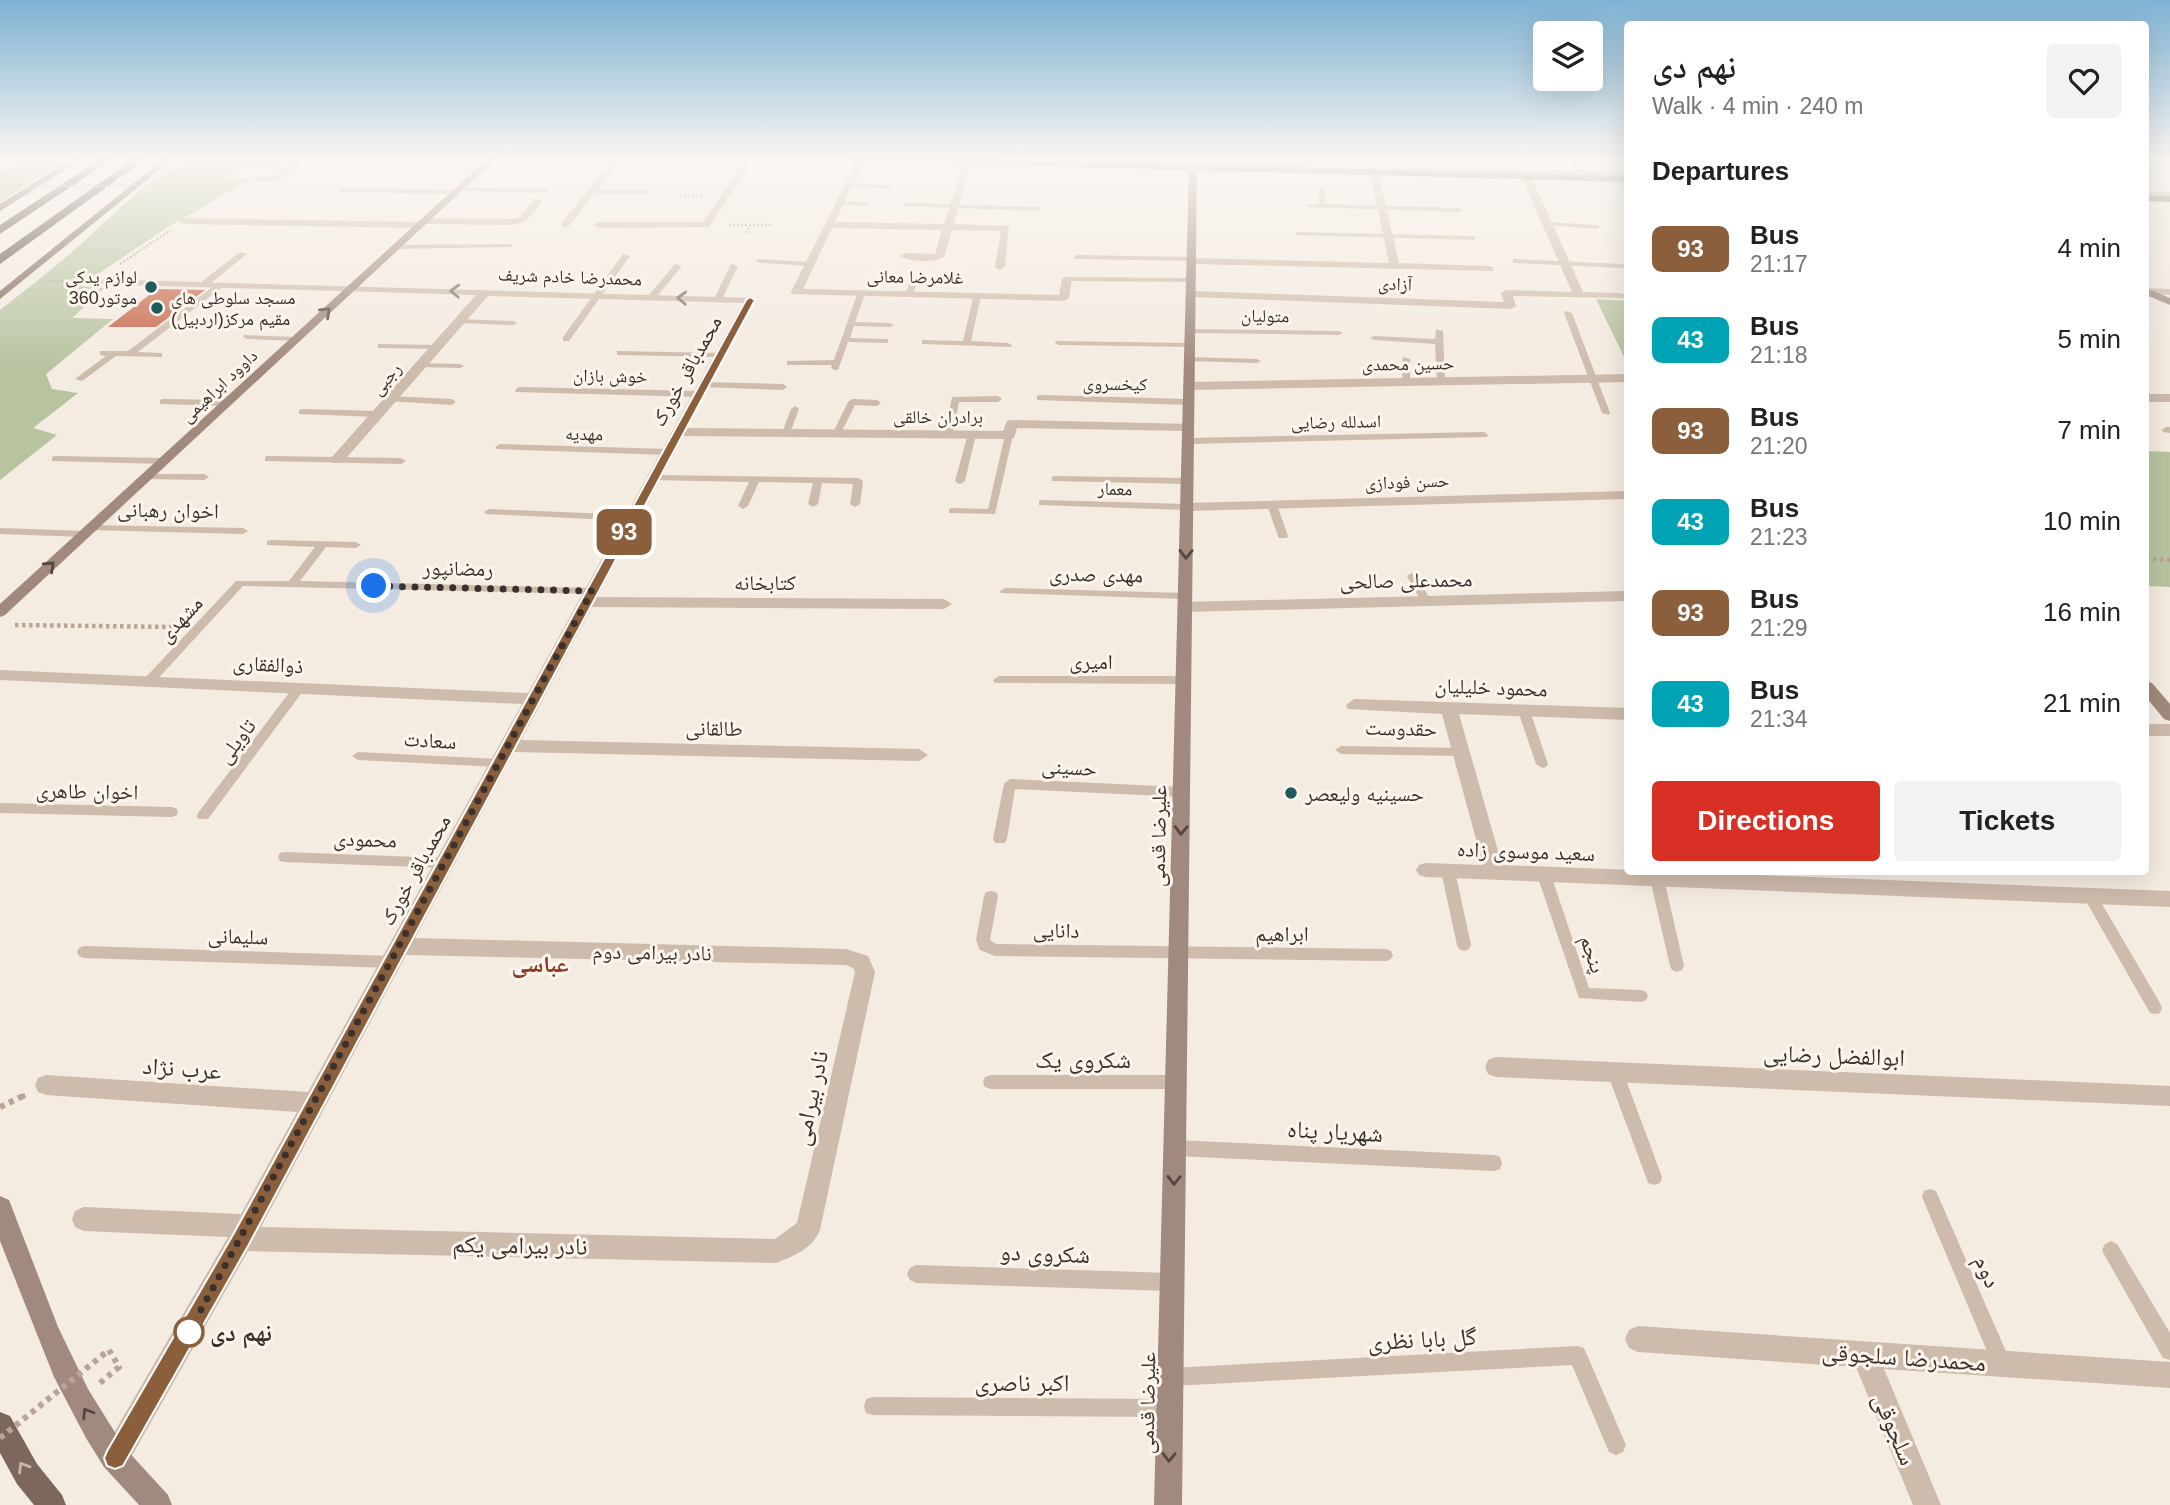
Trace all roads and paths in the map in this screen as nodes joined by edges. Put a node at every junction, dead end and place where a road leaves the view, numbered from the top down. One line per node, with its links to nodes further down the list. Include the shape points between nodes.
1 (45, 228): 16 (highway)
2 (82, 228): 49 (main road)
3 (173, 228): 38 (path)
4 (417, 228): 18 (street, داوود ابراهیمی)
5 (749, 228): 12 (path)
6 (828, 228): 27 (street)
7 (948, 228): 21 (street, via 939,257)
8 (1006, 228): 31 (street)
9 (1192, 228): 35 (street, علیرضا قدمی)
10 (1386, 228): 14 (street)
11 (1549, 228): 26 (street)
12 (746, 233)
13 (1297, 234): 14 (lane)
14 (1388, 236): 15 (lane); 32 (street)
15 (1473, 238)
16 (22, 245): 23 (highway); 34 (highway, via 13,263)
17 (510, 246): 18 (lane)
18 (397, 247): 41 (street, داوود ابراهیمی)
19 (243, 254): 39 (lane)
20 (626, 256): 47 (lane)
21 (905, 256)
22 (1078, 257): 35 (lane)
23 (0, 260)
24 (760, 261): 27 (lane)
25 (1516, 261): 26 (lane)
26 (1565, 263): 28 (lane); 48 (street)
27 (810, 264): 46 (street, غلامرضا معانی, via 796,292)
28 (1622, 265)
29 (678, 266): 52 (lane)
30 (734, 266): 53 (lane)
31 (1000, 267)
32 (1395, 267): 33 (street); 35 (street)
33 (1489, 269)
34 (0, 272)
35 (1191, 273): 36 (lane); 48 (street, آزادی, via 1511,306 1506,293); 74 (street, علیرضا قدمی)
36 (1067, 279): 50 (street, غلامرضا معانی, via 1064,298)
37 (45, 281): 38 (path)
38 (95, 281): 39 (street, محمدرضا خادم شریف)
39 (204, 284): 40 (street, محمدرضا خادم شریف)
40 (221, 285): 41 (street, محمدرضا خادم شریف); 80 (lane)
41 (352, 289): 43 (street, محمدرضا خادم شریف, one-way to 41); 65 (street, داوود ابراهیمی, one-way to 41)
42 (2149, 291): 45 (street)
43 (485, 292): 47 (street, محمدرضا خادم شریف); 57 (street, رجبی)
44 (2149, 292): 55 (street)
45 (2170, 292)
46 (861, 294): 50 (street, غلامرضا معانی, via 911,289); 59 (lane)
47 (599, 295): 52 (street, محمدرضا خادم شریف); 66 (lane)
48 (1578, 295): 51 (street)
49 (0, 296)
50 (977, 296): 72 (lane)
51 (1620, 296)
52 (652, 297): 53 (street, محمدرضا خادم شریف, one-way to 52)
53 (719, 299): 54 (street, محمدرضا خادم شریف)
54 (750, 300): 82 (street, محمدباقر خورک)
55 (2170, 302)
56 (1568, 313): 89 (lane)
57 (460, 321): 58 (lane); 76 (street, رجبی)
58 (513, 323)
59 (851, 324): 60 (lane); 67 (lane)
60 (890, 324)
61 (1439, 331): 70 (lane)
62 (1339, 333): 74 (lane, متولیان)
63 (247, 337): 65 (lane)
64 (1374, 338): 70 (lane)
65 (297, 339): 104 (street, داوود ابراهیمی)
66 (566, 339)
67 (845, 341): 68 (lane); 85 (lane, via 836,365)
68 (885, 341)
69 (925, 342): 72 (lane)
70 (1440, 342): 91 (lane)
71 (1059, 343): 74 (lane)
72 (965, 344): 73 (lane)
73 (1008, 345)
74 (1190, 345): 84 (lane); 96 (street, علیرضا قدمی)
75 (381, 346): 76 (lane)
76 (438, 346): 86 (street, رجبی)
77 (103, 353): 78 (lane)
78 (116, 353): 80 (lane); 90 (lane)
79 (620, 353): 82 (lane)
80 (130, 354): 81 (lane)
81 (159, 355)
82 (720, 355): 94 (street, محمدباقر خورک)
83 (1406, 359): 92 (lane)
84 (1257, 361)
85 (790, 363)
86 (421, 365): 87 (lane); 100 (street, رجبی)
87 (460, 366)
88 (1624, 377): 89 (street, حسین محمدی)
89 (1593, 378): 91 (street, حسین محمدی); 108 (lane)
90 (79, 379)
91 (1441, 381): 92 (street, حسین محمدی)
92 (1406, 382): 96 (street, حسین محمدی)
93 (783, 387): 94 (lane, خوش بازان)
94 (702, 389): 95 (lane, خوش بازان); 110 (street, محمدباقر خورک)
95 (519, 390)
96 (1189, 394): 97 (lane, کیخسروی); 115 (street, علیرضا قدمی)
97 (1040, 398)
98 (2149, 398): 99 (street)
99 (2170, 398)
100 (391, 399): 103 (lane); 109 (street, رجبی)
101 (998, 399): 113 (lane, via 955,400)
102 (163, 402): 104 (lane)
103 (452, 402)
104 (227, 403): 123 (street, داوود ابراهیمی)
105 (877, 403): 112 (lane, via 852,402)
106 (795, 409): 111 (lane)
107 (302, 412): 109 (lane)
108 (1606, 413)
109 (378, 414): 122 (street, رجبی)
110 (679, 432): 111 (street, برادران خالقی); 119 (street, محمدباقر خورک)
111 (786, 433): 112 (street, برادران خالقی)
112 (837, 433): 113 (street, برادران خالقی)
113 (949, 434): 114 (street, برادران خالقی)
114 (972, 434): 116 (street, برادران خالقی); 131 (lane)
115 (1188, 434): 116 (street, برادران خالقی, via 1011,424); 117 (lane, اسدلله رضایی); 132 (street, علیرضا قدمی)
116 (1009, 435): 140 (lane, via 992,512)
117 (1484, 435)
118 (500, 447): 119 (lane, مهدیه)
119 (668, 452): 127 (street, محمدباقر خورک)
120 (55, 460): 123 (lane)
121 (268, 460): 122 (lane)
122 (337, 460): 124 (lane)
123 (164, 461): 125 (street, داوود ابراهیمی)
124 (401, 461)
125 (146, 477): 126 (lane); 144 (street, داوود ابراهیمی)
126 (204, 477)
127 (653, 478): 129 (lane); 142 (street, محمدباقر خورک)
128 (1055, 479): 132 (lane)
129 (755, 480): 130 (lane); 138 (lane)
130 (818, 480): 135 (lane, via 858,481); 136 (lane)
131 (960, 481)
132 (1188, 481): 139 (street, علیرضا قدمی)
133 (1624, 495): 137 (street, حسن فودازی)
134 (1042, 503): 139 (lane, معمار)
135 (855, 504)
136 (813, 505)
137 (1272, 505): 139 (street, حسن فودازی); 146 (lane)
138 (743, 506)
139 (1187, 507): 158 (street, علیرضا قدمی, one-way to 158)
140 (953, 511)
141 (489, 512): 142 (lane)
142 (632, 518): 156 (street, محمدباقر خورک)
143 (0, 531): 144 (lane, اخوان رهبانی)
144 (89, 531): 145 (lane, اخوان رهبانی); 161 (street, داوود ابراهیمی, one-way to 144)
145 (243, 531)
146 (1283, 536)
147 (271, 543): 148 (lane)
148 (323, 544): 149 (lane); 154 (lane)
149 (356, 545)
150 (2149, 559): 151 (path)
151 (2170, 560)
152 (1412, 576): 159 (lane)
153 (240, 583): 154 (lane, رمضانپور); 163 (lane, مشهدی)
154 (292, 584): 156 (lane, رمضانپور)
155 (1005, 592): 158 (lane, مهدی صدری)
156 (589, 596): 160 (street, کتابخانه); 170 (street, محمدباقر خورک)
157 (1624, 596): 159 (street, محمدعلی صالحی)
158 (1185, 601): 159 (street, محمدعلی صالحی); 166 (street, علیرضا قدمی)
159 (1426, 601)
160 (944, 604)
161 (1, 610)
162 (13, 625): 163 (path)
163 (200, 627): 167 (lane, مشهدی)
164 (0, 675): 167 (street, ذوالفقاری)
165 (999, 680): 166 (lane, امیری)
166 (1184, 680): 184 (street, علیرضا قدمی)
167 (149, 681): 168 (street, ذوالفقاری)
168 (299, 688): 170 (street, ذوالفقاری); 187 (lane, تاویلی)
169 (2149, 690): 174 (street)
170 (534, 699): 180 (street, محمدباقر خورک)
171 (1354, 705): 172 (street, محمود خلیلیان)
172 (1449, 708): 173 (street, محمود خلیلیان); 179 (street, حقدوست)
173 (1524, 710): 175 (street, محمود خلیلیان); 183 (lane)
174 (2168, 710)
175 (1624, 714)
176 (2149, 730): 177 (street)
177 (2170, 730)
178 (1341, 750): 179 (lane, حقدوست)
179 (1461, 752): 193 (street, حقدوست)
180 (503, 755): 181 (street, طالقانی); 182 (lane, سعادت); 190 (street, محمدباقر خورک)
181 (919, 755)
182 (358, 756)
183 (1542, 764)
184 (1182, 792): 188 (lane, حسینی, via 1010,784); 201 (street, علیرضا قدمی, one-way to 201)
185 (0, 808): 186 (lane, اخوان طاهری)
186 (172, 812)
187 (203, 816)
188 (1000, 839)
189 (285, 857): 190 (lane, محمودی)
190 (444, 863): 202 (street, محمدباقر خورک)
191 (1426, 870): 192 (street, سعید موسوی زاده)
192 (1448, 871): 193 (street, سعید موسوی زاده); 199 (lane)
193 (1495, 873): 194 (street, سعید موسوی زاده)
194 (1544, 875): 195 (street, سعید موسوی زاده); 206 (lane, پنجم, via 1584,993)
195 (1657, 879): 197 (street, سعید موسوی زاده); 205 (lane)
196 (991, 896): 201 (lane, دانایی, via 983,940 995,950)
197 (2090, 896): 198 (street, سعید موسوی زاده); 207 (lane)
198 (2170, 899)
199 (1464, 945)
200 (84, 952): 202 (lane, سلیمانی)
201 (1178, 953): 203 (lane, ابراهیم); 211 (street, علیرضا قدمی)
202 (395, 954): 204 (street, نادر بیرامی دوم, via 846,957); 214 (street, محمدباقر خورک)
203 (1386, 955)
204 (861, 962): 222 (street, نادر بیرامی, via 865,972 808,1230)
205 (1677, 966)
206 (1641, 996)
207 (2155, 1008)
208 (1496, 1067): 209 (street, ابوالفضل رضایی)
209 (1615, 1072): 213 (street, ابوالفضل رضایی); 217 (lane)
210 (991, 1082): 211 (lane, شکروی یک)
211 (1176, 1082): 215 (street, علیرضا قدمی)
212 (46, 1085): 214 (street, عرب نژاد)
213 (2170, 1096)
214 (315, 1103): 221 (street, محمدباقر خورک)
215 (1175, 1148): 216 (lane, شهریار پناه); 225 (street, علیرضا قدمی, one-way to 225)
216 (1493, 1163)
217 (1654, 1177)
218 (1930, 1198): 229 (lane, دوم)
219 (0, 1208): 238 (street, one-way to 219, via 79,1400 50,1340)
220 (84, 1219): 221 (street, نادر بیرامی یکم)
221 (244, 1232): 222 (street, نادر بیرامی یکم, via 776,1251); 238 (street, محمدباقر خورک)
222 (796, 1241)
223 (2111, 1250): 227 (lane)
224 (916, 1274): 225 (lane, شکروی دو)
225 (1172, 1282): 232 (street, علیرضا قدمی)
226 (1638, 1339): 228 (street, محمدرضا سلجوقی)
227 (2170, 1351)
228 (1864, 1354): 229 (street, محمدرضا سلجوقی); 242 (street, سلجوقی)
229 (2002, 1363): 231 (street, محمدرضا سلجوقی)
230 (119, 1367): 236 (path, bridge, via 110,1350)
231 (2170, 1375)
232 (1171, 1377): 234 (street, علیرضا قدمی); 237 (lane, گل بابا نظری, via 1577,1355)
233 (873, 1406): 234 (lane, اکبر ناصری)
234 (1170, 1408): 241 (street, علیرضا قدمی, one-way to 241)
235 (0, 1426): 239 (main road, one-way to 235, via 27,1475)
236 (0, 1437)
237 (1616, 1445)
238 (115, 1458): 240 (street)
239 (52, 1505)
240 (158, 1505)
241 (1168, 1505)
242 (1927, 1505)

